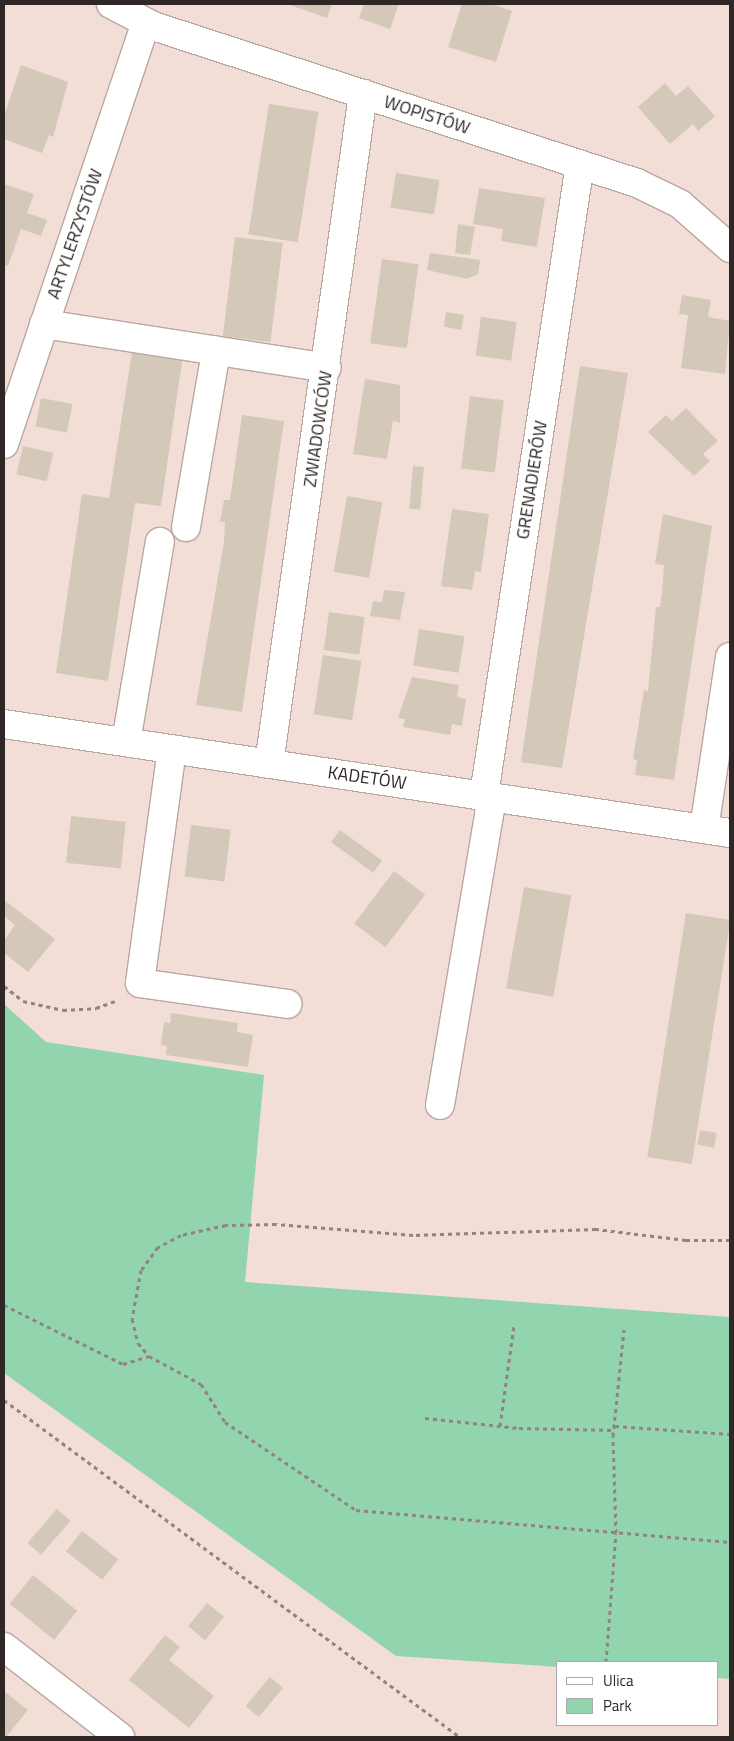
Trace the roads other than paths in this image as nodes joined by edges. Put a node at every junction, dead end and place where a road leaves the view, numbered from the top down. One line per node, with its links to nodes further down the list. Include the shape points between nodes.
1 (111, 4): 2 (street, WOPISTÓW)
2 (153, 17): 3 (street, WOPISTÓW); 6 (street, ARTYLERZYSTÓW)
3 (364, 94): 4 (street, WOPISTÓW); 8 (street, ZWIADOWCÓW)
4 (580, 164): 5 (street, WOPISTÓW, via 637,183 680,204); 17 (street, GRENADIERÓW)
5 (730, 248)
6 (44, 324): 7 (street); 9 (street, ARTYLERZYSTÓW)
7 (216, 351): 8 (street); 10 (street)
8 (327, 368): 16 (street, ZWIADOWCÓW)
9 (4, 444)
10 (186, 527)
11 (160, 542): 14 (street)
12 (730, 658): 18 (street)
13 (4, 724): 14 (street, KADETÓW)
14 (126, 742): 15 (street, KADETÓW)
15 (172, 749): 16 (street, KADETÓW); 19 (street, via 140,983)
16 (268, 764): 17 (street, KADETÓW)
17 (484, 795): 18 (street, KADETÓW); 20 (street, GRENADIERÓW, via 490,809)
18 (717, 831)
19 (288, 1004)
20 (440, 1104)
21 (4, 1647): 22 (street)
22 (120, 1737)

